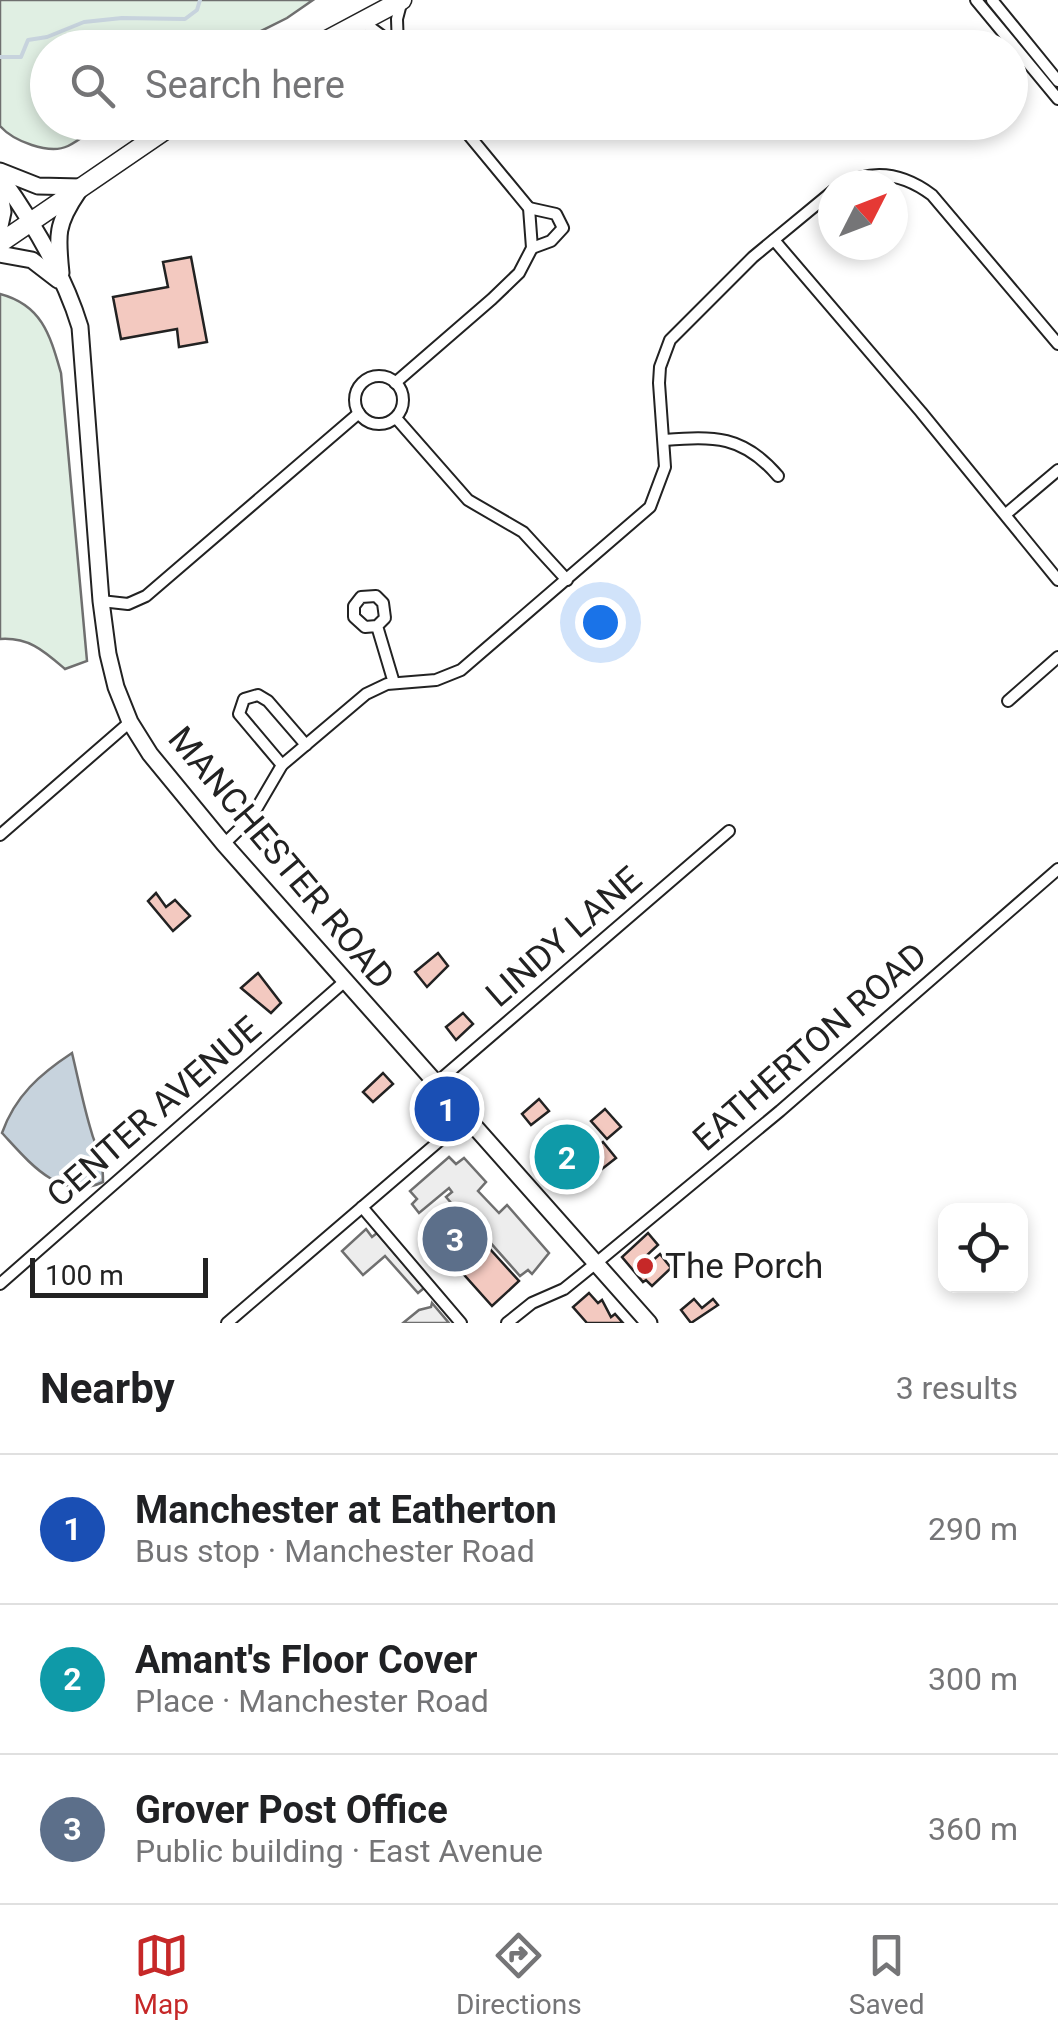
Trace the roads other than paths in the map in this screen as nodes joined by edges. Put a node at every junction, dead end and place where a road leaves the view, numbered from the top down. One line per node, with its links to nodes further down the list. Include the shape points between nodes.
1 (402, 0): 4 (main road); 7 (street)
2 (976, 0): 8 (street)
3 (992, 0): 9 (street)
4 (362, 21): 5 (main road); 6 (street)
5 (345, 30)
6 (374, 30)
7 (397, 30)
8 (1001, 30)
9 (1016, 30)
10 (1028, 44): 12 (street)
11 (1028, 63): 13 (street)
12 (1058, 81)
13 (1058, 99)
14 (149, 140): 18 (main road)
15 (473, 140): 21 (street)
16 (0, 174): 18 (street, via 38,186); 22 (street, MANCHESTER ROAD)
17 (908, 182): 29 (street, via 940,202)
18 (81, 186): 22 (main road); 28 (street, via 58,230)
19 (0, 193): 23 (street)
20 (818, 203): 24 (street)
21 (529, 208): 26 (street); 26 (street, via 556,214 563,228)
22 (29, 221): 25 (main road); 28 (street, MANCHESTER ROAD)
23 (0, 226)
24 (774, 240): 33 (street, via 670,340 660,367); 36 (street)
25 (0, 242)
26 (532, 248): 30 (street, via 506,286)
27 (0, 254): 28 (street, via 32,260)
28 (62, 282): 39 (street, MANCHESTER ROAD, via 83,351)
29 (1058, 344)
30 (395, 383): 31 (street, via 374,377 361,385); 32 (street, via 403,404)
31 (359, 413): 32 (street, via 376,424); 39 (street, via 146,596 128,604)
32 (396, 418): 37 (street, via 468,500 523,532)
33 (664, 440): 35 (street, via 728,440); 37 (street, via 665,468 650,507)
34 (1058, 470): 36 (street)
35 (778, 476)
36 (1006, 514): 38 (street)
37 (567, 580): 42 (street, via 460,670 436,680)
38 (1058, 580)
39 (101, 602): 44 (street, MANCHESTER ROAD, via 108,654)
40 (376, 626): 42 (street)
41 (1057, 660): 43 (street)
42 (394, 683): 45 (street, via 366,694)
43 (1008, 701)
44 (130, 722): 48 (street); 49 (street, MANCHESTER ROAD)
45 (306, 745): 46 (street); 46 (street, via 268,701 252,694 244,699 239,714)
46 (282, 765): 49 (street, via 251,818)
47 (729, 831): 52 (street, LINDY LANE)
48 (0, 834)
49 (224, 844): 51 (street, MANCHESTER ROAD)
50 (1058, 870): 55 (street, EATHERTON ROAD)
51 (344, 982): 52 (street, MANCHESTER ROAD); 56 (street, CENTER AVENUE)
52 (435, 1084): 53 (street, MANCHESTER ROAD)
53 (466, 1118): 54 (street); 55 (street, MANCHESTER ROAD)
54 (362, 1207): 57 (street); 58 (street)
55 (595, 1264): 59 (street, EATHERTON ROAD); 60 (street, MANCHESTER ROAD)
56 (0, 1284)
57 (228, 1323)
58 (462, 1323)
59 (507, 1323)
60 (649, 1323)

